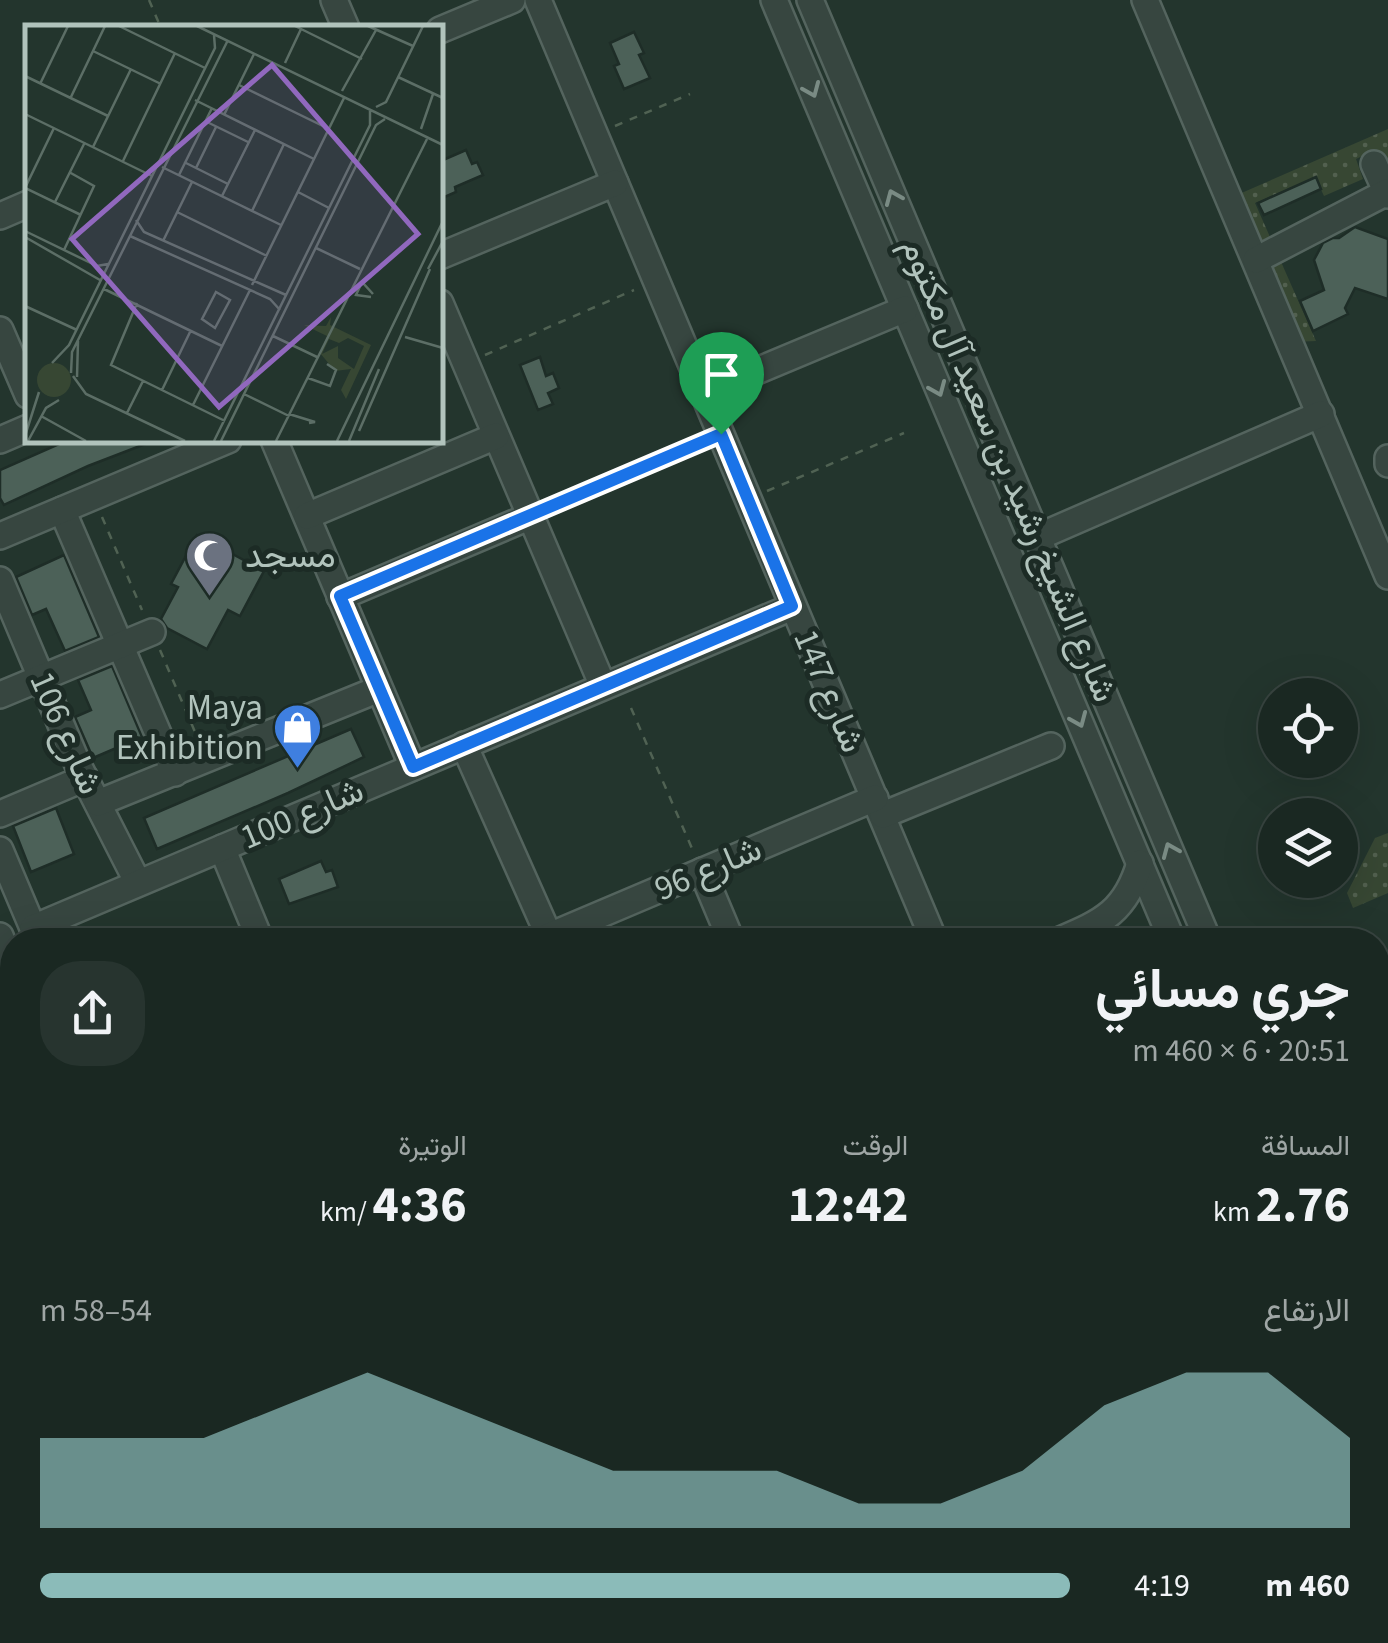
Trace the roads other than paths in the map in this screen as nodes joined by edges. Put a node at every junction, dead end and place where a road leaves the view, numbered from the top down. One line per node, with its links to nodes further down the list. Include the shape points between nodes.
1 (334, 0): 7 (street)
2 (512, 0): 8 (street)
3 (538, 0): 10 (street, شارع 147)
4 (774, 0): 17 (street, شارع الشيخ رشيد بن سعيد آل مكتوم, one-way to 17)
5 (810, 0): 32 (street, شارع الشيخ رشيد بن سعيد آل مكتوم, one-way to 5)
6 (1144, 0): 15 (street)
7 (345, 25)
8 (442, 29)
9 (1374, 164): 11 (street)
10 (615, 183): 14 (street); 20 (street, شارع 147)
11 (1387, 194): 15 (street)
12 (25, 205): 13 (street)
13 (0, 216)
14 (442, 255)
15 (1256, 260): 21 (street)
16 (442, 308): 23 (street)
17 (904, 309): 20 (street); 39 (street, شارع الشيخ رشيد بن سعيد آل مكتوم, one-way to 39)
18 (0, 330): 19 (street)
19 (25, 388)
20 (704, 393): 36 (street, شارع 147)
21 (1320, 414): 30 (street); 32 (street)
22 (25, 429): 24 (street)
23 (496, 436): 28 (street); 29 (street)
24 (0, 440)
25 (223, 442): 27 (street)
26 (275, 442): 28 (street)
27 (62, 510): 31 (street); 40 (street)
28 (306, 516): 35 (street)
29 (530, 516): 35 (street); 44 (street)
30 (1377, 517): 33 (street)
31 (0, 536)
32 (1038, 537): 37 (street, شارع الشيخ رشيد بن سعيد آل مكتوم)
33 (1388, 576)
34 (0, 581): 43 (street, شارع 106)
35 (340, 596): 45 (street)
36 (792, 606): 44 (street, شارع 100); 53 (street, شارع 147)
37 (1078, 630): 39 (street, via 1070,644); 41 (street, شارع الشيخ رشيد بن سعيد آل مكتوم)
38 (152, 632): 40 (street)
39 (1047, 644): 42 (street, شارع الشيخ رشيد بن سعيد آل مكتوم)
40 (120, 645): 43 (street); 50 (street)
41 (1091, 662): 42 (street, via 1075,657); 69 (street, شارع الشيخ رشيد بن سعيد آل مكتوم, one-way to 41)
42 (1059, 674): 57 (street, شارع الشيخ رشيد بن سعيد آل مكتوم, one-way to 57)
43 (42, 678): 46 (street); 51 (street, شارع 106)
44 (603, 686): 47 (street, شارع 100)
45 (379, 689): 49 (street); 50 (street)
46 (0, 695)
47 (464, 745): 49 (street, شارع 100); 63 (street)
48 (1051, 746): 53 (street, شارع 96)
49 (413, 767): 55 (street, شارع 100)
50 (175, 772): 52 (street)
51 (85, 778): 52 (street, شارع 106); 54 (street)
52 (98, 804): 59 (street, شارع 106)
53 (879, 806): 58 (street, شارع 96); 66 (street, شارع 147)
54 (0, 814)
55 (222, 848): 59 (street, شارع 100); 62 (street)
56 (0, 850): 60 (street)
57 (1140, 863): 67 (street, via 1114,911); 68 (street, شارع الشيخ رشيد بن سعيد آل مكتوم)
58 (702, 872): 64 (street, شارع 96); 65 (street)
59 (138, 884): 61 (street, شارع 100)
60 (32, 928)
61 (47, 928)
62 (255, 928)
63 (540, 928)
64 (568, 928)
65 (726, 928)
66 (929, 928)
67 (1086, 928)
68 (1167, 928)
69 (1203, 928)

